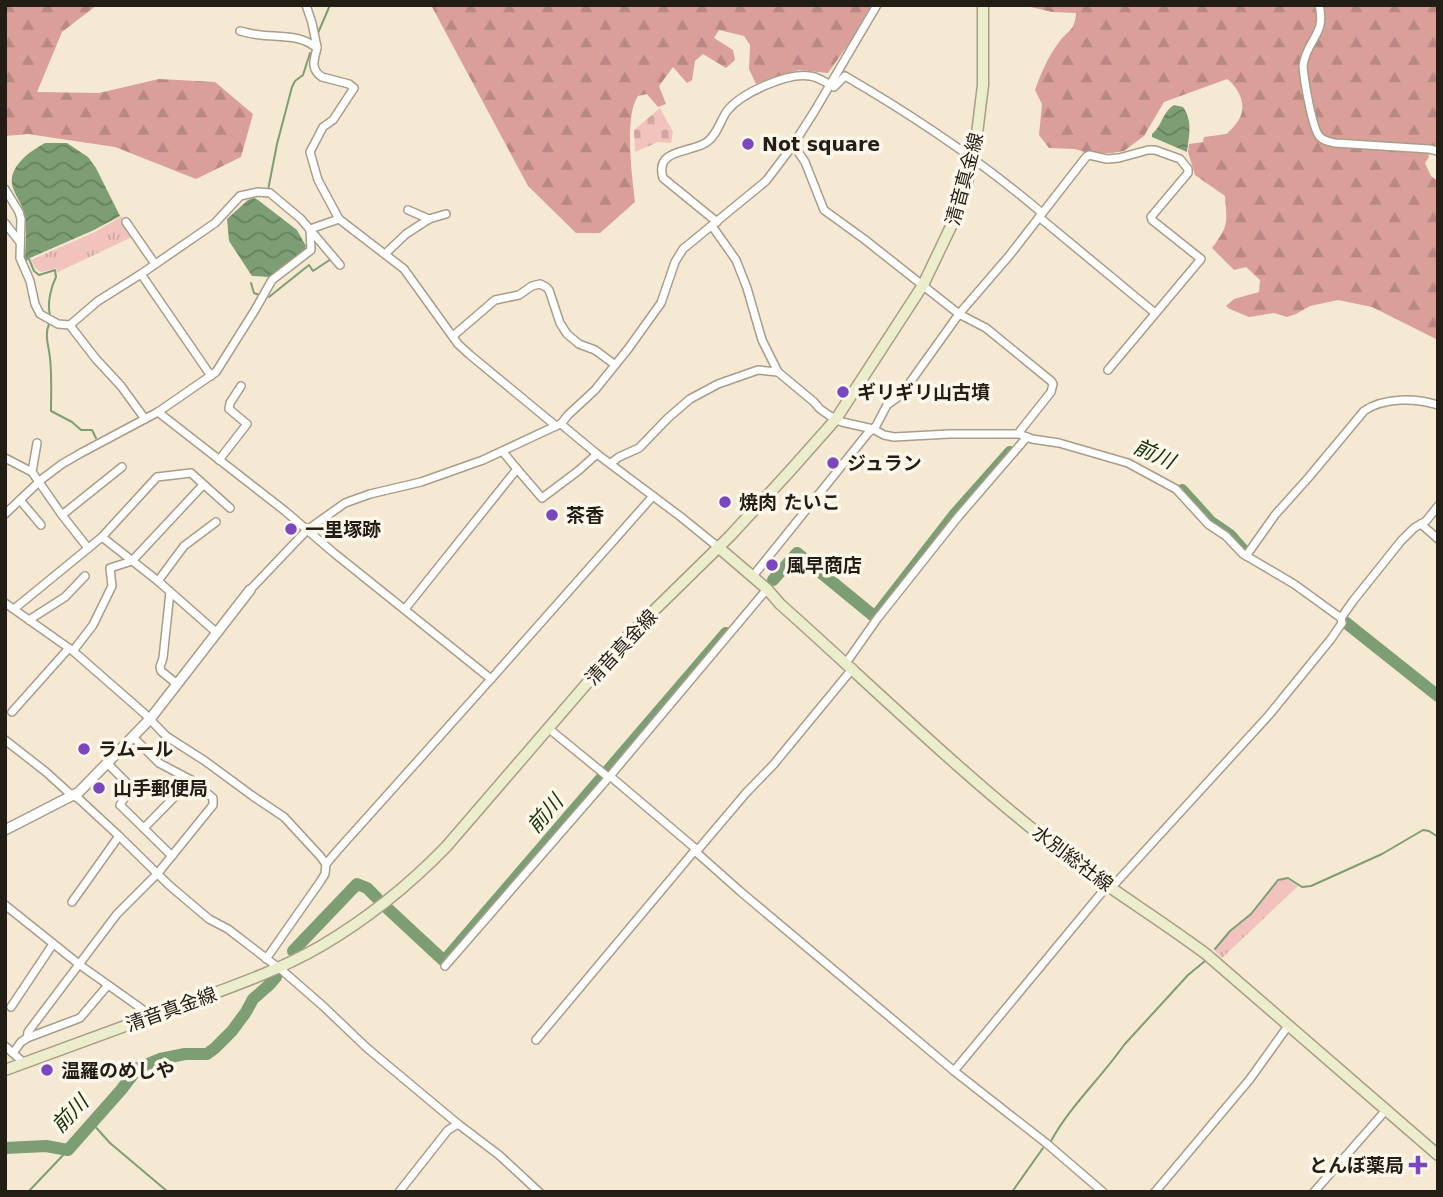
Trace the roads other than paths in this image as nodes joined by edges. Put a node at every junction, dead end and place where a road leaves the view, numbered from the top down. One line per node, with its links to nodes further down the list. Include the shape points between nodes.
1 (306, 5): 6 (street)
2 (877, 5): 7 (street)
3 (983, 5): 10 (main road, 清音真金線, via 984,85)
4 (1319, 5): 9 (street, via 1321,25 1303,66 1320,136 1335,143)
5 (240, 31): 6 (street, via 300,38)
6 (317, 48): 15 (street, via 313,62 318,75 354,88 310,152 318,180)
7 (830, 85): 8 (street); 10 (street, via 834,87 845,76); 19 (street, via 809,75 762,87 729,108 705,144 666,160 663,178)
8 (793, 144): 19 (street, via 766,181); 26 (street, via 824,210)
9 (1438, 151)
10 (974, 158): 14 (street); 26 (main road, 清音真金線, via 955,218)
11 (5, 188): 21 (street, via 21,219)
12 (408, 210): 16 (street)
13 (446, 214): 16 (street)
14 (1041, 215): 27 (street); 27 (street, via 1089,155 1107,159 1155,150 1186,164 1188,173 1152,220 1201,259); 28 (street)
15 (339, 219): 20 (street); 22 (street)
16 (429, 219): 22 (street)
17 (127, 222): 23 (street)
18 (5, 223): 21 (street)
19 (714, 224): 31 (street, via 683,249 661,303); 33 (street, via 736,260 762,340)
20 (310, 229): 23 (street, via 268,193 240,195 215,223); 24 (street); 34 (street, via 311,250 272,280)
21 (20, 242): 29 (street, via 20,258 40,314)
22 (386, 254): 30 (street, via 404,268)
23 (155, 264): 25 (street)
24 (340, 265)
25 (141, 274): 29 (street); 34 (street)
26 (923, 285): 28 (street); 39 (main road, 清音真金線)
27 (1154, 313): 32 (street)
28 (959, 314): 41 (street); 42 (street, via 986,328 1053,384 1020,430)
29 (69, 326): 38 (street)
30 (453, 336): 31 (street, via 495,300 540,284 549,290 567,334); 40 (street, via 470,355)
31 (614, 364): 40 (street, via 595,390)
32 (1108, 370)
33 (778, 372): 39 (street); 48 (street, via 758,370 690,399 639,448)
34 (211, 376): 37 (street)
35 (242, 386): 47 (street, via 229,409 247,424)
36 (1438, 405): 68 (street, via 1414,400 1382,403 1364,411 1282,506)
37 (158, 412): 38 (street); 47 (street)
38 (145, 419): 52 (street, via 80,453)
39 (836, 419): 41 (street); 66 (main road, 清音真金線)
40 (558, 425): 44 (street); 45 (street)
41 (873, 429): 42 (street, via 894,437); 71 (street)
42 (1023, 436): 68 (street, via 1128,463 1176,489); 83 (street, via 877,619)
43 (37, 443): 51 (street)
44 (503, 452): 50 (street); 63 (street, via 345,503)
45 (597, 453): 48 (street); 50 (street, via 542,498)
46 (5, 458): 51 (street)
47 (219, 460): 63 (street)
48 (611, 463): 54 (street)
49 (122, 467): 59 (street)
50 (517, 469): 78 (street)
51 (32, 472): 52 (street)
52 (39, 482): 55 (street); 59 (street)
53 (203, 485): 57 (street); 64 (street, via 191,473 157,477); 69 (street)
54 (653, 496): 66 (street); 84 (street)
55 (20, 500): 58 (street); 62 (street)
56 (1438, 506): 61 (street)
57 (230, 508)
58 (5, 514)
59 (62, 515): 67 (street)
60 (216, 522): 72 (street, via 184,546)
61 (1421, 524): 65 (street); 79 (street, via 1401,541)
62 (41, 525)
63 (307, 530): 74 (street); 78 (street)
64 (102, 537): 67 (street); 69 (street)
65 (1438, 539)
66 (718, 547): 71 (main road, 水別総社線); 88 (main road, 清音真金線, via 626,638)
67 (88, 548): 77 (street)
68 (1246, 556): 79 (street)
69 (132, 561): 72 (street); 82 (street, via 110,568 112,586 93,625)
70 (85, 576): 80 (street, via 65,597)
71 (752, 576): 73 (main road, 水別総社線)
72 (158, 581): 75 (street)
73 (767, 589): 83 (main road, 水別総社線); 92 (street)
74 (250, 590): 81 (street)
75 (170, 592): 81 (street); 85 (street, via 160,667)
76 (5, 603): 77 (street)
77 (14, 609): 80 (street)
78 (405, 609): 84 (street)
79 (1341, 618): 102 (street, via 1331,639 1269,715)
80 (29, 620): 82 (street)
81 (217, 633): 85 (street)
82 (71, 650): 86 (street); 87 (street)
83 (850, 666): 98 (street, via 774,764); 102 (main road, 水別総社線, via 1009,809)
84 (491, 679): 100 (street)
85 (177, 684): 87 (street)
86 (12, 712)
87 (150, 719): 89 (street); 100 (street, via 173,741 284,817)
88 (548, 727): 92 (street); 109 (main road, 清音真金線, via 428,866 356,924)
89 (133, 737): 91 (street); 93 (street, via 159,762)
90 (5, 740): 94 (street)
91 (107, 763): 94 (street); 95 (street, via 131,787 120,805)
92 (607, 776): 98 (street); 108 (street)
93 (191, 780): 95 (street); 99 (street, via 214,798 213,805)
94 (73, 796): 96 (street); 97 (street)
95 (144, 828): 99 (street)
96 (5, 830)
97 (120, 836): 101 (street); 103 (street)
98 (696, 851): 115 (street); 120 (street)
99 (172, 856): 101 (street)
100 (326, 864): 106 (street, via 325,874)
101 (158, 873): 106 (street, via 209,919); 107 (street, via 117,914)
102 (1110, 886): 113 (main road, 水別総社線, via 1206,954); 120 (street)
103 (72, 902)
104 (5, 905): 105 (street)
105 (53, 944): 107 (street); 111 (street)
106 (267, 959): 109 (street)
107 (80, 965): 110 (street); 114 (street)
108 (445, 966)
109 (277, 968): 112 (main road, 清音真金線); 122 (street)
110 (107, 985): 112 (street); 114 (street, via 80,1018)
111 (11, 1007)
112 (149, 1017): 118 (main road, 清音真金線)
113 (1288, 1026): 121 (main road, 水別総社線); 127 (street)
114 (27, 1038): 117 (street)
115 (537, 1040)
116 (5, 1046): 117 (street)
117 (13, 1053): 118 (street)
118 (24, 1063): 119 (main road, 清音真金線)
119 (5, 1070)
120 (954, 1072): 126 (street)
121 (1386, 1110): 123 (main road, 水別総社線); 128 (street)
122 (458, 1124): 124 (street, via 448,1130); 125 (street)
123 (1438, 1155)
124 (399, 1192)
125 (539, 1192)
126 (1103, 1192)
127 (1155, 1192)
128 (1314, 1192)

